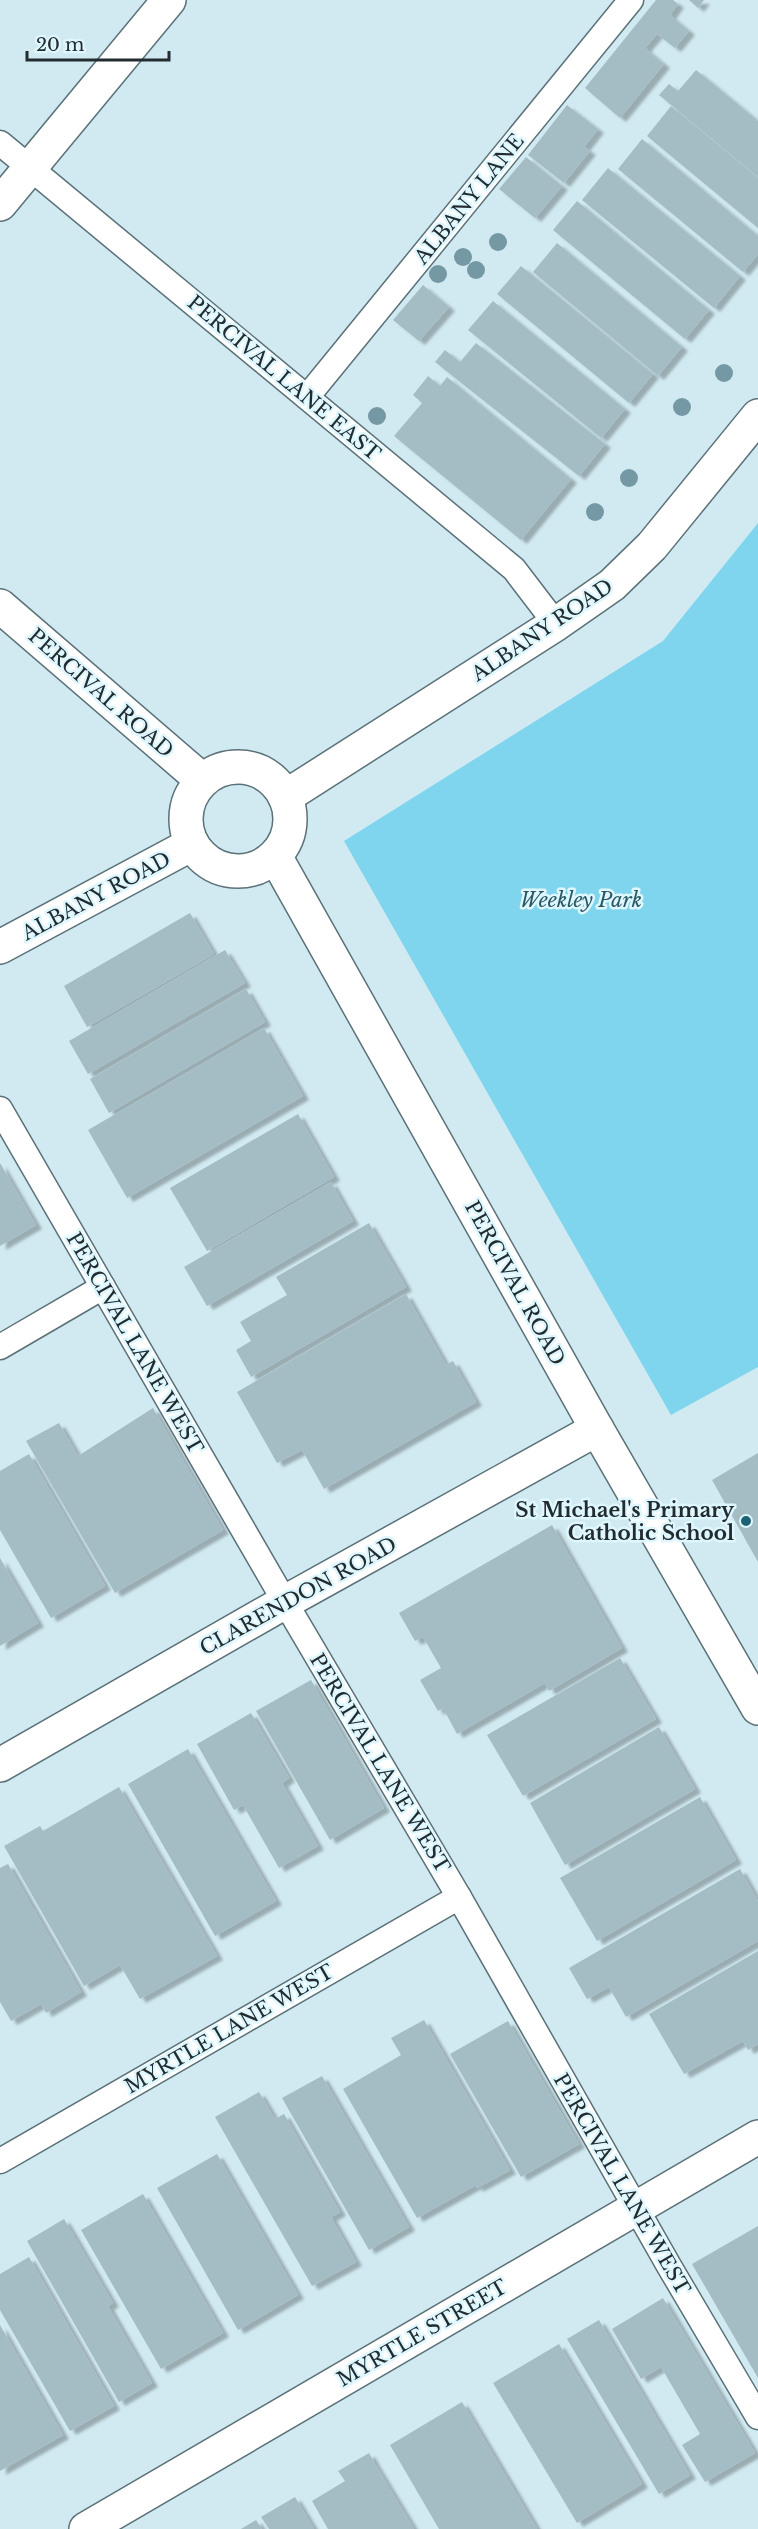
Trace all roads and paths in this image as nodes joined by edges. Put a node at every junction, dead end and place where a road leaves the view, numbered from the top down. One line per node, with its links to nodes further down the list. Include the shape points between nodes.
1 (169, 0): 4 (street)
2 (631, 0): 6 (lane, ALBANY LANE)
3 (0, 143): 4 (lane, PERCIVAL LANE EAST)
4 (30, 167): 5 (street); 6 (lane, PERCIVAL LANE EAST)
5 (0, 204)
6 (307, 397): 9 (lane, PERCIVAL LANE EAST, via 514,569)
7 (758, 416): 9 (street, ALBANY ROAD, via 652,546 612,585)
8 (0, 606): 10 (street, PERCIVAL ROAD)
9 (556, 624): 11 (street, ALBANY ROAD)
10 (202, 780): 11 (street, via 231,768 250,768 267,776); 12 (street, via 187,807 186,827)
11 (285, 797): 13 (street, via 290,820 287,837)
12 (192, 844): 13 (street, via 215,867 233,871 260,867); 14 (street, ALBANY ROAD)
13 (275, 856): 18 (street, PERCIVAL ROAD)
14 (0, 947)
15 (0, 1109): 16 (lane, PERCIVAL LANE WEST)
16 (103, 1287): 17 (lane); 19 (lane, PERCIVAL LANE WEST)
17 (0, 1347)
18 (597, 1429): 19 (street, CLARENDON ROAD); 20 (street, PERCIVAL ROAD)
19 (285, 1602): 21 (street, CLARENDON ROAD); 22 (lane, PERCIVAL LANE WEST)
20 (758, 1708)
21 (0, 1765)
22 (459, 1896): 24 (lane, MYRTLE LANE WEST); 25 (lane, PERCIVAL LANE WEST)
23 (758, 2137): 25 (street, MYRTLE STREET)
24 (0, 2162)
25 (636, 2209): 26 (lane, PERCIVAL LANE WEST); 27 (street, MYRTLE STREET)
26 (758, 2417)
27 (86, 2529)

